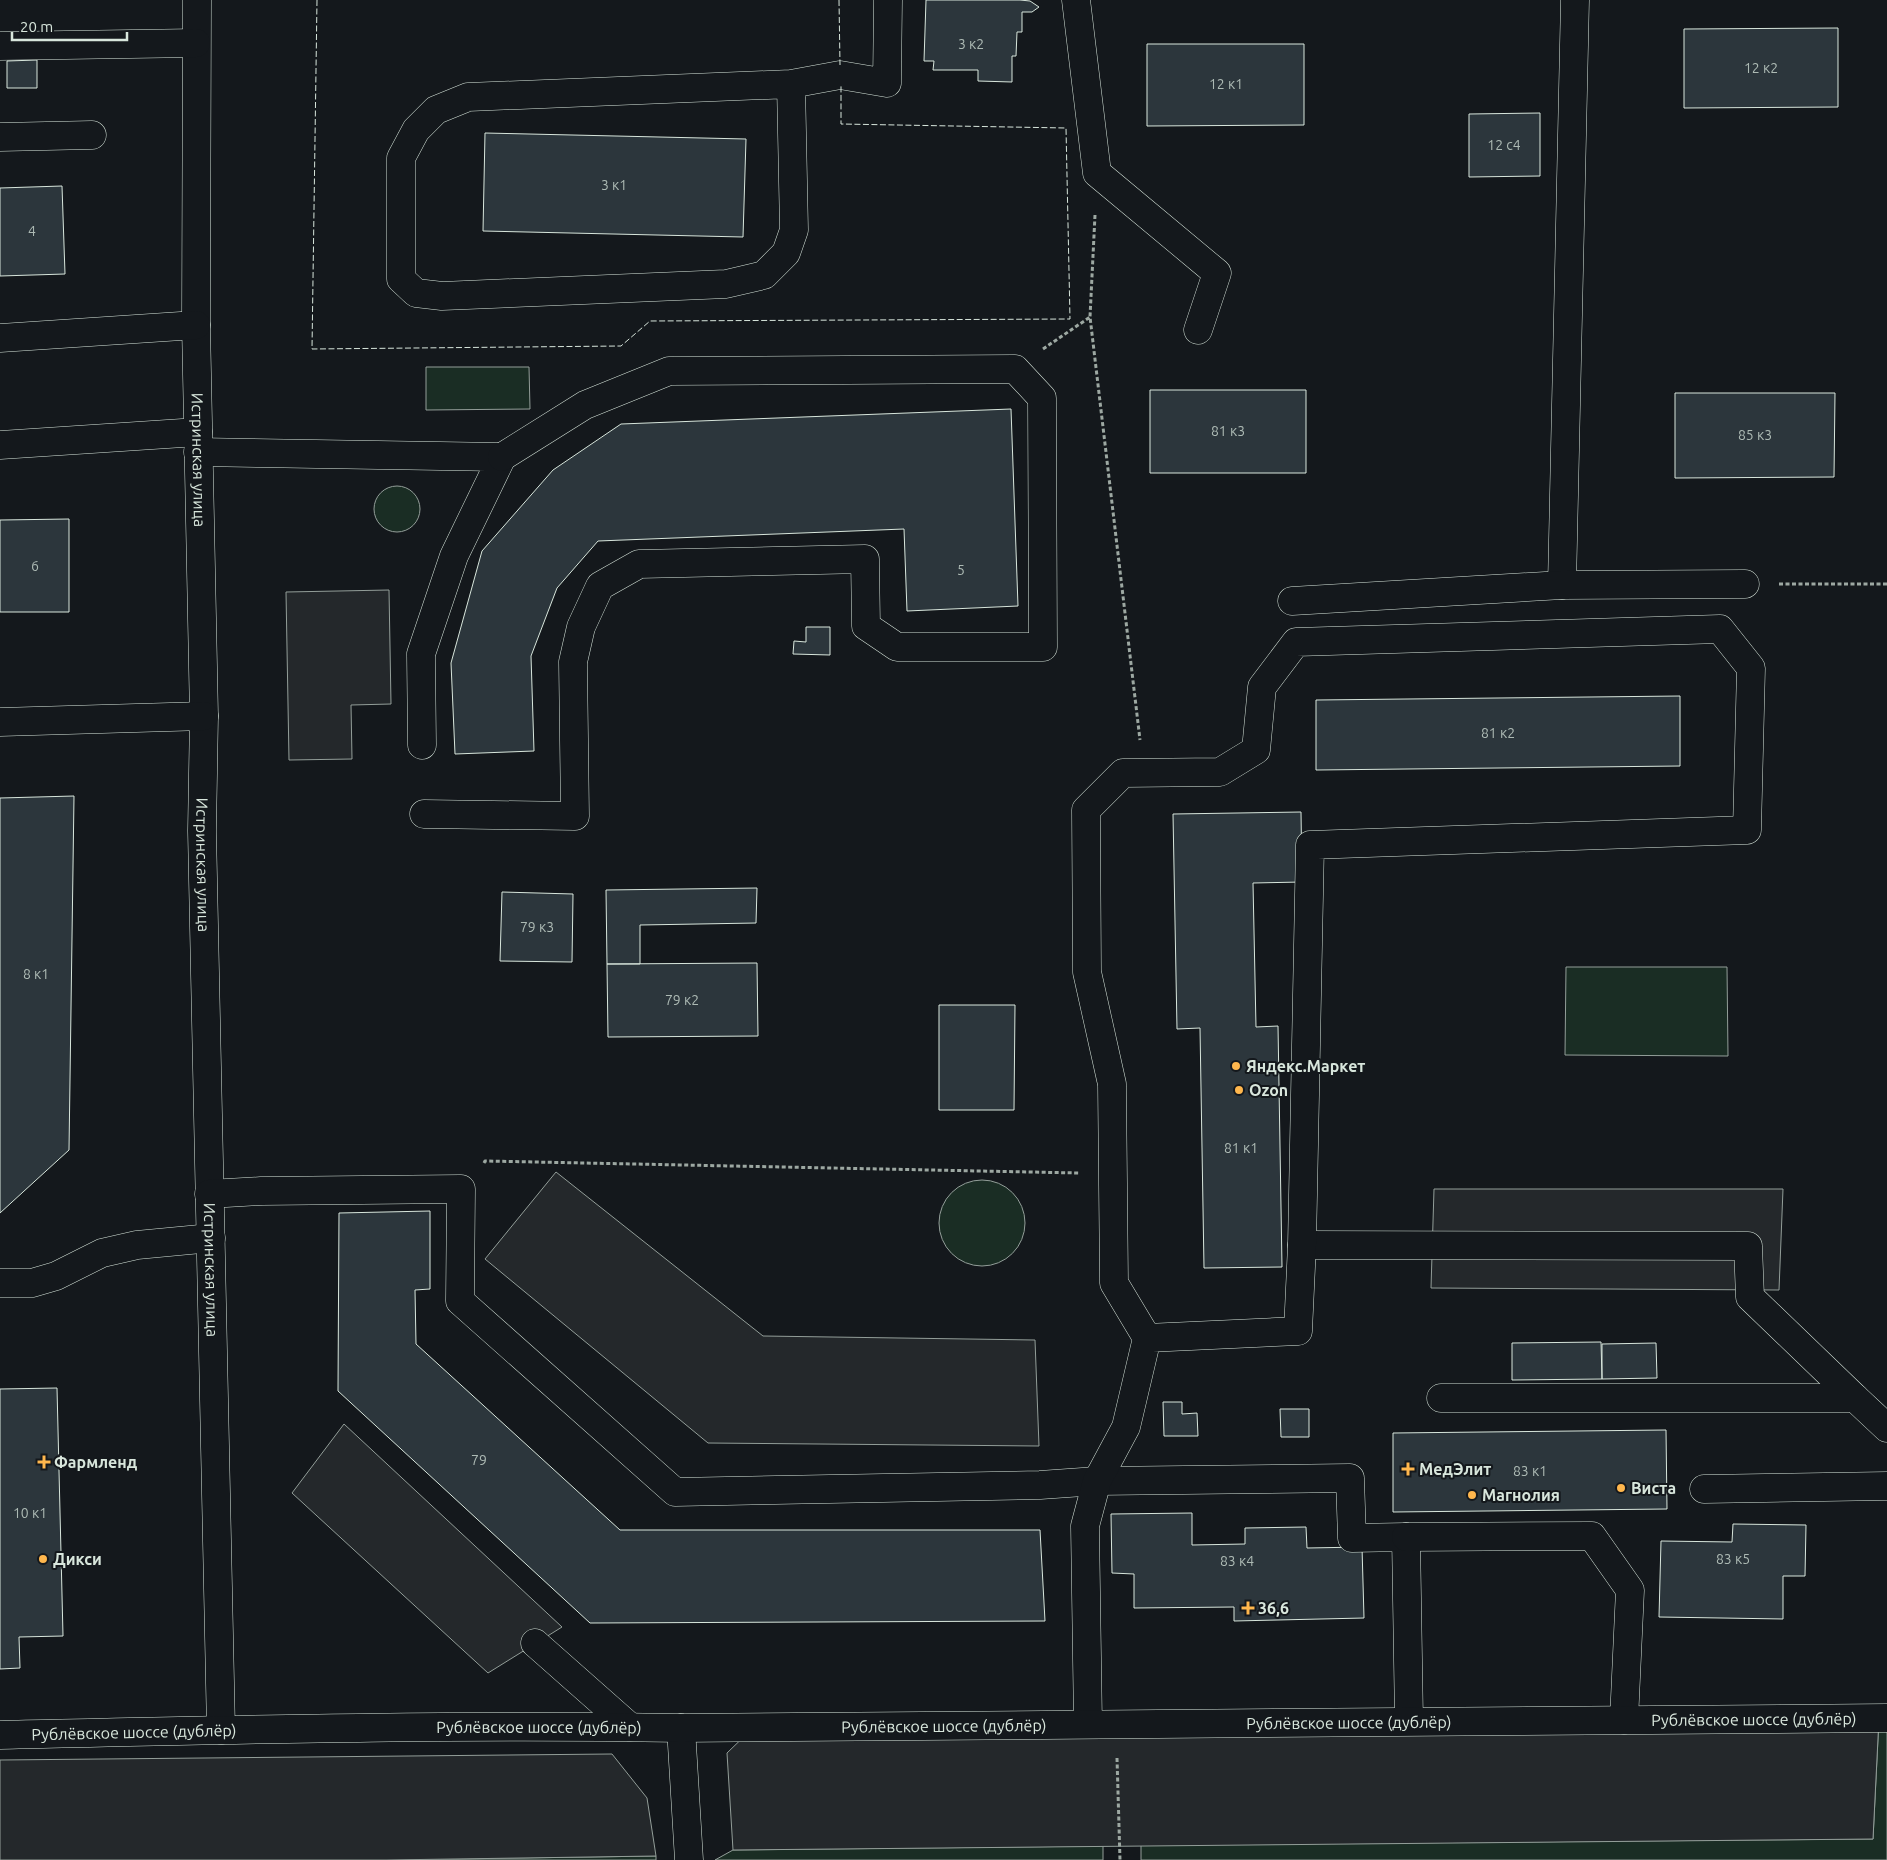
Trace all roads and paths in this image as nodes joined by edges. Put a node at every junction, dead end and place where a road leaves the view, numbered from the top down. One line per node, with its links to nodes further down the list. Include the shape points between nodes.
1 (197, 0): 5 (street, Истринская улица)
2 (888, 0): 7 (street, via 887,83 840,75)
3 (1076, 0): 10 (street)
4 (1575, 0): 21 (street)
5 (196, 43): 6 (street); 12 (street, Истринская улица)
6 (0, 46)
7 (791, 84): 7 (street, via 468,97 436,110 416,130 401,158 401,279 416,293 442,296 726,284 764,275 786,253 794,230)
8 (92, 135): 9 (street)
9 (0, 137)
10 (1097, 173): 11 (path); 13 (street, via 1217,273)
11 (1090, 317): 15 (path); 26 (path)
12 (196, 325): 14 (street); 16 (street, Истринская улица)
13 (1198, 330)
14 (0, 338)
15 (1015, 369): 18 (street, via 669,371 585,405); 27 (street, via 1042,398 1043,647 897,647 866,626 865,559 639,564 600,586 581,627 573,662 575,816)
16 (198, 442): 17 (street); 18 (street); 23 (street, Истринская улица)
17 (0, 445)
18 (502, 457): 25 (street, via 454,556 421,654)
19 (1746, 584): 20 (path); 21 (street)
20 (1887, 584)
21 (1562, 585): 22 (street)
22 (1292, 601)
23 (204, 716): 24 (street); 30 (street, Истринская улица, via 202,832)
24 (0, 722)
25 (422, 745)
26 (1144, 773): 28 (street, via 1123,773 1086,810 1086,972 1112,1084); 32 (street, via 1220,772 1256,750 1262,687 1296,642 1720,629 1751,668 1747,830 1310,845)
27 (424, 814)
28 (1112, 1174): 29 (path, via 486,1161); 34 (street, via 1114,1283)
29 (461, 1189): 30 (street); 38 (street, via 460,1301 675,1492 1040,1485)
30 (209, 1194): 31 (street, Истринская улица)
31 (211, 1238): 33 (street, via 137,1245 102,1253 56,1276 32,1282); 50 (street, Истринская улица)
32 (1302, 1245): 34 (street, via 1298,1330); 36 (street, via 1748,1246 1750,1297)
33 (0, 1283)
34 (1147, 1338): 38 (street, via 1126,1427)
35 (1441, 1398): 36 (street)
36 (1855, 1398): 37 (street)
37 (1887, 1428)
38 (1097, 1481): 41 (street, via 1350,1478 1352,1538); 46 (street, via 1085,1526)
39 (1887, 1486): 40 (street)
40 (1704, 1489)
41 (1406, 1537): 44 (street, via 1592,1536 1630,1590); 45 (street)
42 (535, 1643): 48 (street)
43 (1887, 1718): 44 (street, Рублёвское шоссе (дублёр))
44 (1624, 1720): 45 (street, Рублёвское шоссе (дублёр))
45 (1409, 1721): 47 (street, Рублёвское шоссе (дублёр))
46 (1088, 1724): 47 (street, Рублёвское шоссе (дублёр)); 49 (street, Рублёвское шоссе (дублёр))
47 (1116, 1724): 53 (path)
48 (630, 1727): 49 (street, Рублёвское шоссе (дублёр)); 50 (street, Рублёвское шоссе (дублёр))
49 (681, 1728): 52 (street)
50 (221, 1730): 51 (street, Рублёвское шоссе (дублёр))
51 (0, 1735)
52 (689, 1860)
53 (1120, 1860)

